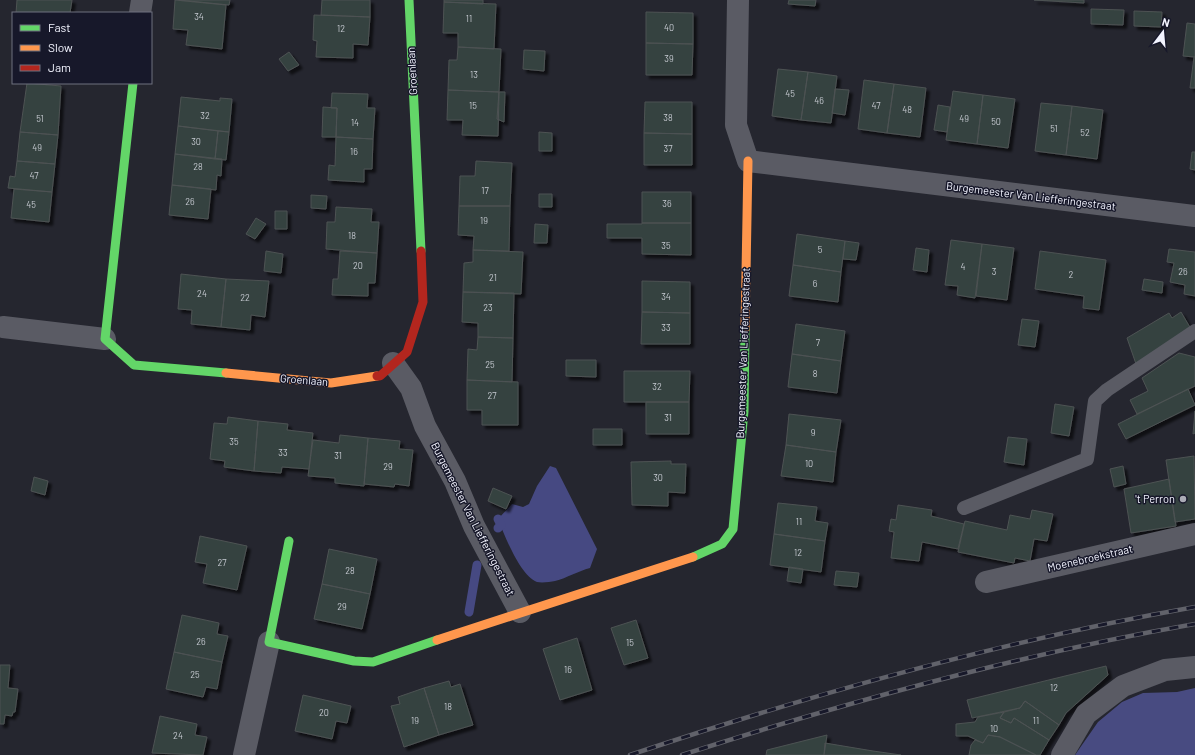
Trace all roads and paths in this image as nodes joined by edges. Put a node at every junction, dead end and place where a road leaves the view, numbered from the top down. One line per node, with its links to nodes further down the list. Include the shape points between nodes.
1 (142, 0): 4 (street)
2 (409, 0): 11 (street, Groenlaan, via 423,302 407,352)
3 (738, 0): 6 (street, Burgemeester Van Liefferingestraat, via 736,125)
4 (140, 12)
5 (133, 84): 10 (street)
6 (748, 161): 7 (street, Burgemeester Van Liefferingestraat); 16 (street, Burgemeester Van Liefferingestraat, via 744,411 733,528 722,544 696,556)
7 (1195, 216)
8 (3, 327): 10 (street)
9 (1195, 332): 12 (lane, via 1107,390 1095,401 1087,459)
10 (105, 339): 11 (street, Groenlaan, via 134,364 331,383 380,376)
11 (393, 363): 16 (street, Burgemeester Van Liefferingestraat, via 411,388 426,426 455,481 474,526)
12 (964, 508)
13 (1195, 534): 15 (street, Moenebroekstraat)
14 (289, 541): 17 (street)
15 (986, 582)
16 (520, 612): 17 (street, Burgemeester Van Liefferingestraat, via 373,662 354,661)
17 (269, 642): 19 (street)
18 (1195, 667): 20 (street, via 1165,670 1123,686 1086,714)
19 (244, 755)
20 (1062, 755)

